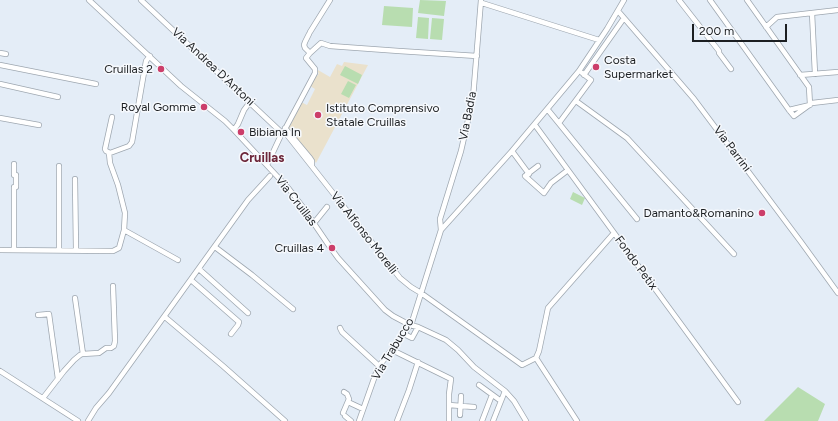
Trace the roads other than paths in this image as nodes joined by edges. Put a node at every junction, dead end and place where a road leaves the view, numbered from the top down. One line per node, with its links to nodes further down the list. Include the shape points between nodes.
1 (89, 0): 18 (street, Via Cruillas)
2 (141, 0): 33 (street, Via Andrea D'Antoni)
3 (330, 0): 16 (street, via 305,42 305,48)
4 (624, 0): 10 (street)
5 (679, 0): 21 (street)
6 (710, 0): 37 (street)
7 (747, 0): 13 (street)
8 (482, 1): 14 (street); 19 (street, Via Badia)
9 (838, 10): 11 (street)
10 (618, 11): 12 (street, Via Parrini); 14 (street)
11 (812, 13): 13 (street, via 777,17); 25 (street)
12 (624, 18): 26 (street); 72 (street, Via Parrini, via 694,99)
13 (766, 27): 27 (street)
14 (600, 40): 22 (street)
15 (0, 53): 17 (street)
16 (310, 53): 19 (street, via 321,42 337,47); 44 (street, via 306,58 315,69 314,73)
17 (6, 54)
18 (150, 56): 43 (street, Via Cruillas, via 181,86); 46 (street, via 146,61 132,142 129,146)
19 (477, 56): 59 (street, Via Badia, via 473,98 461,150 440,219)
20 (0, 65): 29 (street)
21 (731, 69)
22 (579, 71): 26 (street); 36 (street)
23 (838, 72): 25 (street)
24 (807, 74): 25 (street); 27 (street); 30 (street)
25 (815, 74)
26 (584, 75): 34 (street, via 591,80)
27 (800, 75): 30 (street)
28 (0, 84): 31 (street)
29 (96, 84)
30 (808, 87): 35 (street)
31 (58, 97)
32 (838, 100): 35 (street)
33 (250, 102): 43 (street); 44 (street, Via Andrea D'Antoni)
34 (576, 102): 41 (street); 66 (street, via 627,138)
35 (810, 105): 37 (street); 37 (street, via 794,116)
36 (548, 110): 40 (street); 41 (street)
37 (789, 110)
38 (112, 117): 46 (street, via 105,149)
39 (0, 118): 42 (street)
40 (535, 124): 45 (street); 51 (street, Fondo Petix)
41 (560, 124): 56 (street)
42 (39, 125)
43 (234, 130): 48 (street, Via Cruillas)
44 (284, 131): 48 (street); 71 (street, Via Alfonso Morelli, via 400,278)
45 (512, 151): 53 (street); 59 (street)
46 (109, 152): 58 (street, via 126,217)
47 (14, 164): 63 (street)
48 (267, 165): 52 (street, Via Cruillas)
49 (59, 166): 64 (street)
50 (538, 166): 53 (street)
51 (568, 170): 53 (street, via 551,183 544,193 525,176); 60 (street, Fondo Petix)
52 (272, 174): 57 (street, Via Cruillas, via 289,189); 61 (street, via 248,200)
53 (528, 174)
54 (75, 179): 65 (street)
55 (327, 207): 57 (street)
56 (637, 219)
57 (314, 223): 78 (street, Via Cruillas, via 338,258 385,310)
58 (124, 230): 65 (street, via 117,250); 67 (street)
59 (440, 230): 71 (street, Via Trabucco)
60 (614, 233): 85 (street, via 548,308); 98 (street, Fondo Petix)
61 (215, 247): 68 (street); 74 (street)
62 (0, 250): 63 (street)
63 (14, 250): 64 (street)
64 (59, 250): 65 (street)
65 (76, 250)
66 (734, 254)
67 (178, 260)
68 (199, 269): 69 (street); 75 (street)
69 (191, 280): 77 (street); 81 (street, via 239,322)
70 (113, 286): 84 (street, via 114,346 99,353)
71 (421, 293): 78 (street, Via Trabucco); 85 (street, Via Alfonso Morelli, via 522,365)
72 (838, 293)
73 (75, 298): 84 (street)
74 (294, 309)
75 (248, 313)
76 (38, 315): 89 (street, via 49,314)
77 (165, 316): 106 (street); 107 (street)
78 (410, 325): 79 (street, Via Cruillas); 82 (street, Via Trabucco)
79 (418, 327): 82 (street, via 412,338); 91 (street, Via Cruillas, via 446,340 474,367)
80 (340, 328): 87 (street)
81 (231, 334)
82 (404, 334): 83 (street, Via Trabucco)
83 (392, 350): 86 (street); 87 (street, Via Trabucco)
84 (83, 354): 89 (street, via 74,360)
85 (536, 358): 115 (street)
86 (418, 362): 99 (street, via 451,379); 110 (street)
87 (379, 366): 102 (street, Via Trabucco)
88 (0, 371): 95 (street)
89 (58, 379): 95 (street)
90 (480, 385): 93 (street)
91 (505, 391): 96 (street); 114 (street, Via Cruillas)
92 (344, 392): 97 (street, via 349,399)
93 (492, 395): 96 (street); 104 (street)
94 (461, 396): 100 (street)
95 (43, 398): 105 (street)
96 (501, 401): 113 (street)
97 (348, 402): 102 (street); 108 (street, via 344,414)
98 (738, 402)
99 (449, 405): 100 (street); 111 (street)
100 (461, 406): 101 (street); 103 (street)
101 (474, 407)
102 (363, 409): 109 (street, Via Trabucco)
103 (460, 415)
104 (482, 420): 112 (street)
105 (78, 421)
106 (88, 421)
107 (285, 421)
108 (351, 421)
109 (359, 421)
110 (397, 421)
111 (449, 421)
112 (488, 421)
113 (493, 421)
114 (526, 421)
115 (577, 421)

